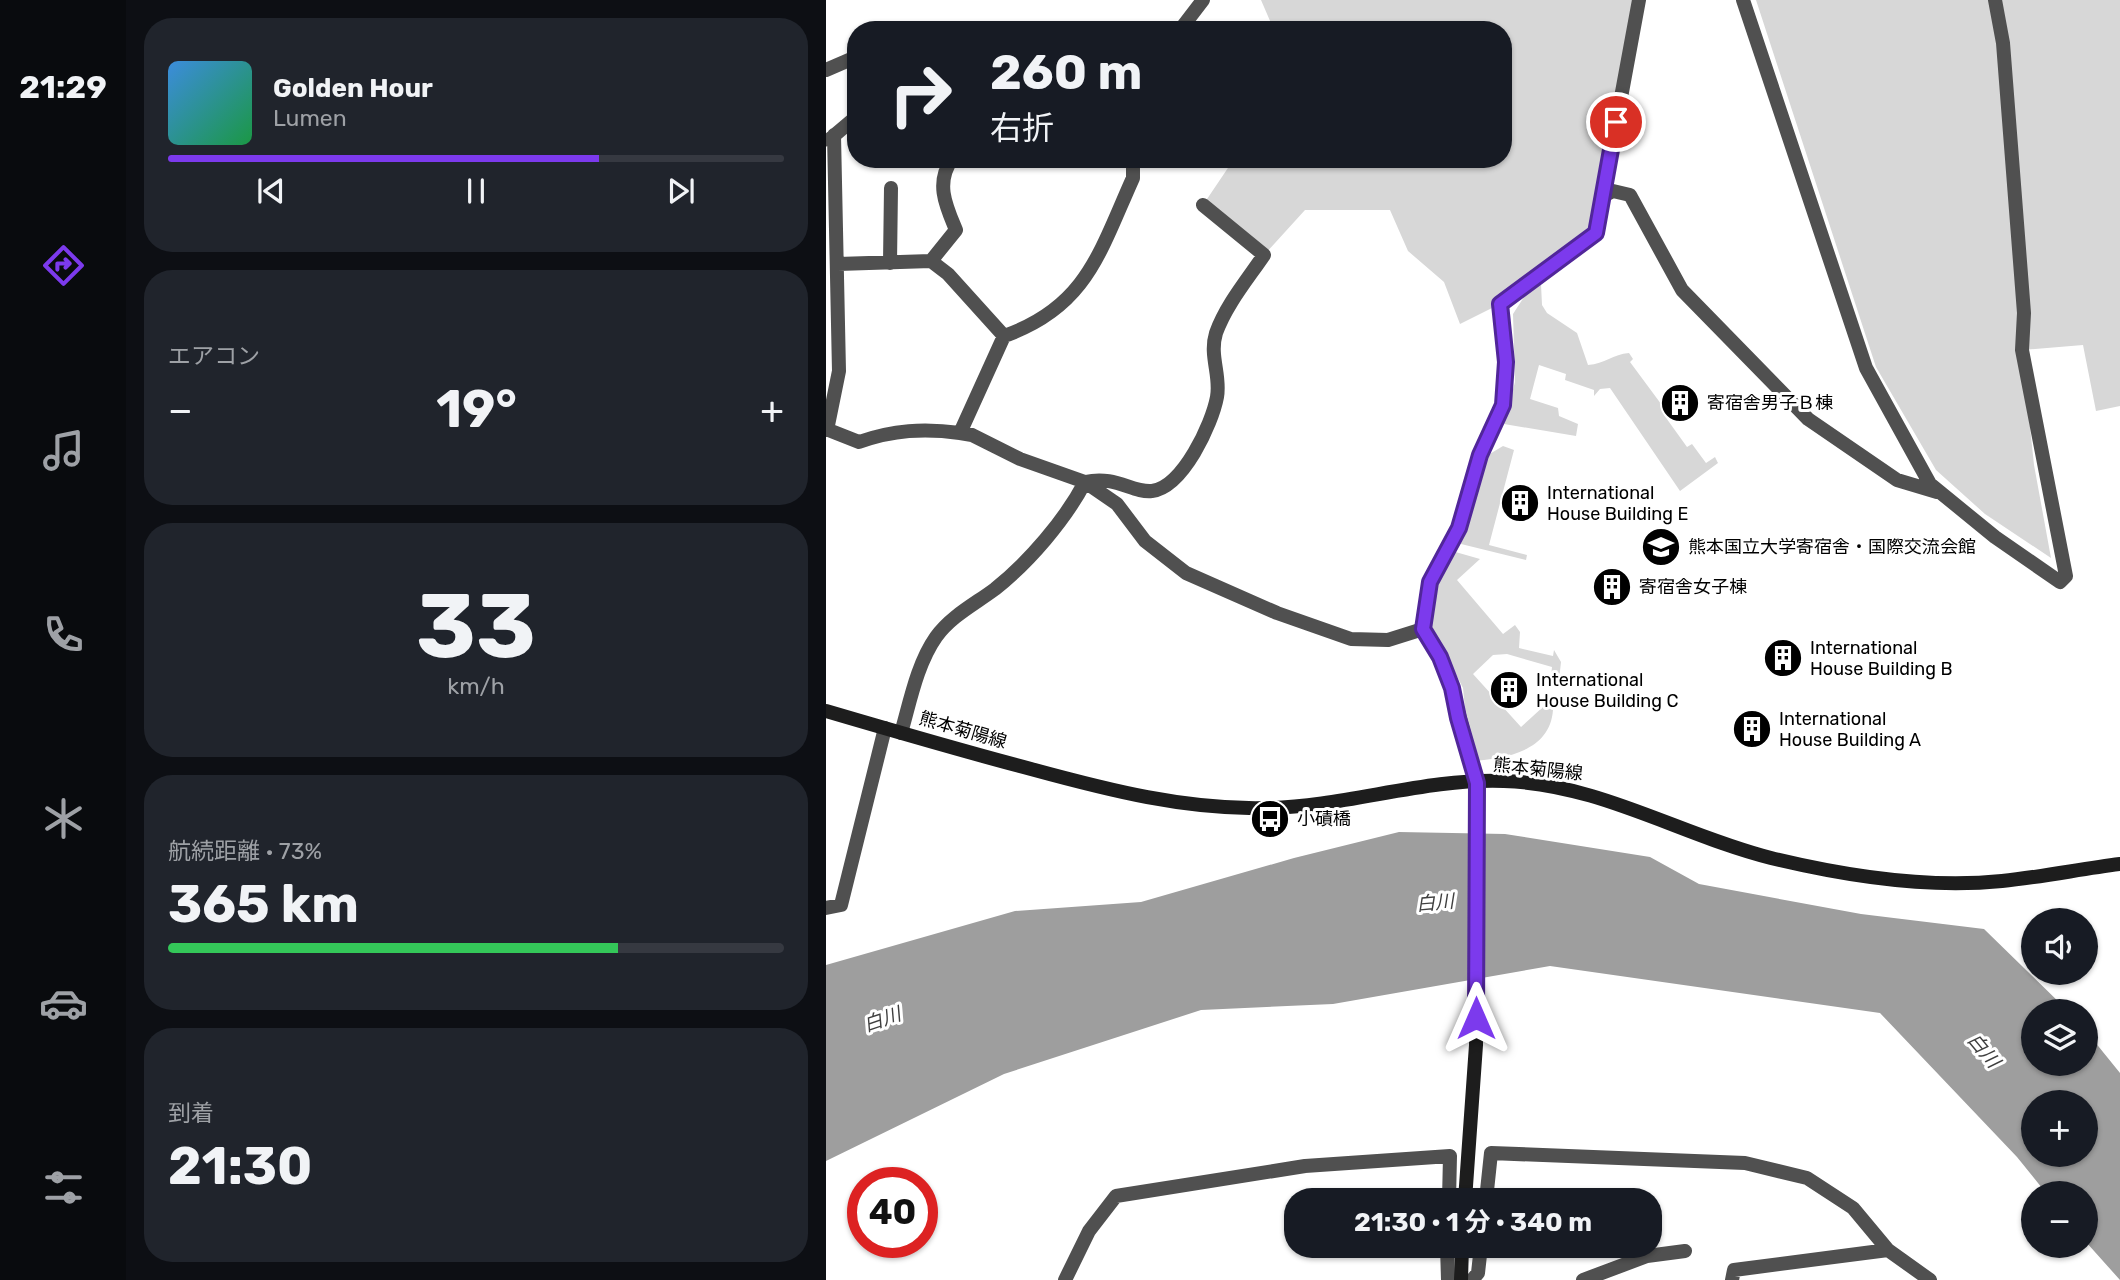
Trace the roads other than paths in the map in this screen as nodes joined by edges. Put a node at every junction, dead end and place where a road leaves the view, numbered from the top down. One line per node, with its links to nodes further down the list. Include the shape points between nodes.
1 (1203, 0): 5 (street)
2 (1639, 0): 13 (street)
3 (1743, 0): 23 (street, via 1866,368 1930,484)
4 (1995, 0): 23 (street, via 2003,43 2024,313 2022,350 2066,576 2060,582)
5 (1187, 21)
6 (847, 61): 7 (street)
7 (826, 70)
8 (847, 125): 9 (street)
9 (830, 139): 17 (street)
10 (948, 168): 15 (street, via 943,192 956,230)
11 (1133, 168): 19 (street, via 1133,178 1083,283 1029,327)
12 (891, 188): 16 (street)
13 (1603, 196): 23 (street, via 1613,191 1630,195 1682,290 1808,419 1897,480); 24 (street, via 1596,233 1500,304 1506,362 1503,405 1480,455 1459,528 1430,582)
14 (1203, 205): 22 (street, via 1264,255 1222,317 1216,334 1212,349 1217,396 1202,437 1187,465 1168,486 1151,491 1102,478)
15 (931, 261): 16 (street); 19 (street)
16 (890, 263): 17 (street)
17 (838, 264): 18 (street)
18 (833, 291): 20 (street, via 839,370)
19 (1004, 336): 21 (street)
20 (827, 430): 21 (street, via 859,442 914,429)
21 (960, 433): 22 (street)
22 (1085, 481): 24 (street, via 1117,504 1155,549 1205,582 1350,639 1388,640); 27 (street, via 1034,551 935,639)
23 (1941, 494)
24 (1423, 629): 28 (street, via 1452,688)
25 (826, 711): 26 (main road, 熊本菊陽線)
26 (885, 729): 27 (main road, 熊本菊陽線); 30 (street, via 841,905)
27 (901, 733): 28 (main road, 熊本菊陽線, via 1131,795 1196,805 1269,808)
28 (1477, 783): 29 (main road, 熊本菊陽線, via 1503,780 1571,789 1770,858 1871,878 1985,882); 32 (main road, via 1476,1045)
29 (2120, 864)
30 (826, 908)
31 (1449, 1188): 39 (street, via 1450,1156 1305,1166 1116,1196 1089,1231)
32 (1466, 1188)
33 (1487, 1188): 34 (street, via 1491,1153 1745,1163 1807,1178 1853,1208)
34 (1888, 1250): 44 (street, via 1734,1270); 45 (street)
35 (1685, 1251): 43 (street, via 1647,1256)
36 (1447, 1258): 40 (street)
37 (1462, 1258): 41 (main road)
38 (1480, 1258): 42 (street)
39 (1065, 1280)
40 (1448, 1280)
41 (1461, 1280)
42 (1472, 1280)
43 (1583, 1280)
44 (1732, 1280)
45 (1930, 1280)

